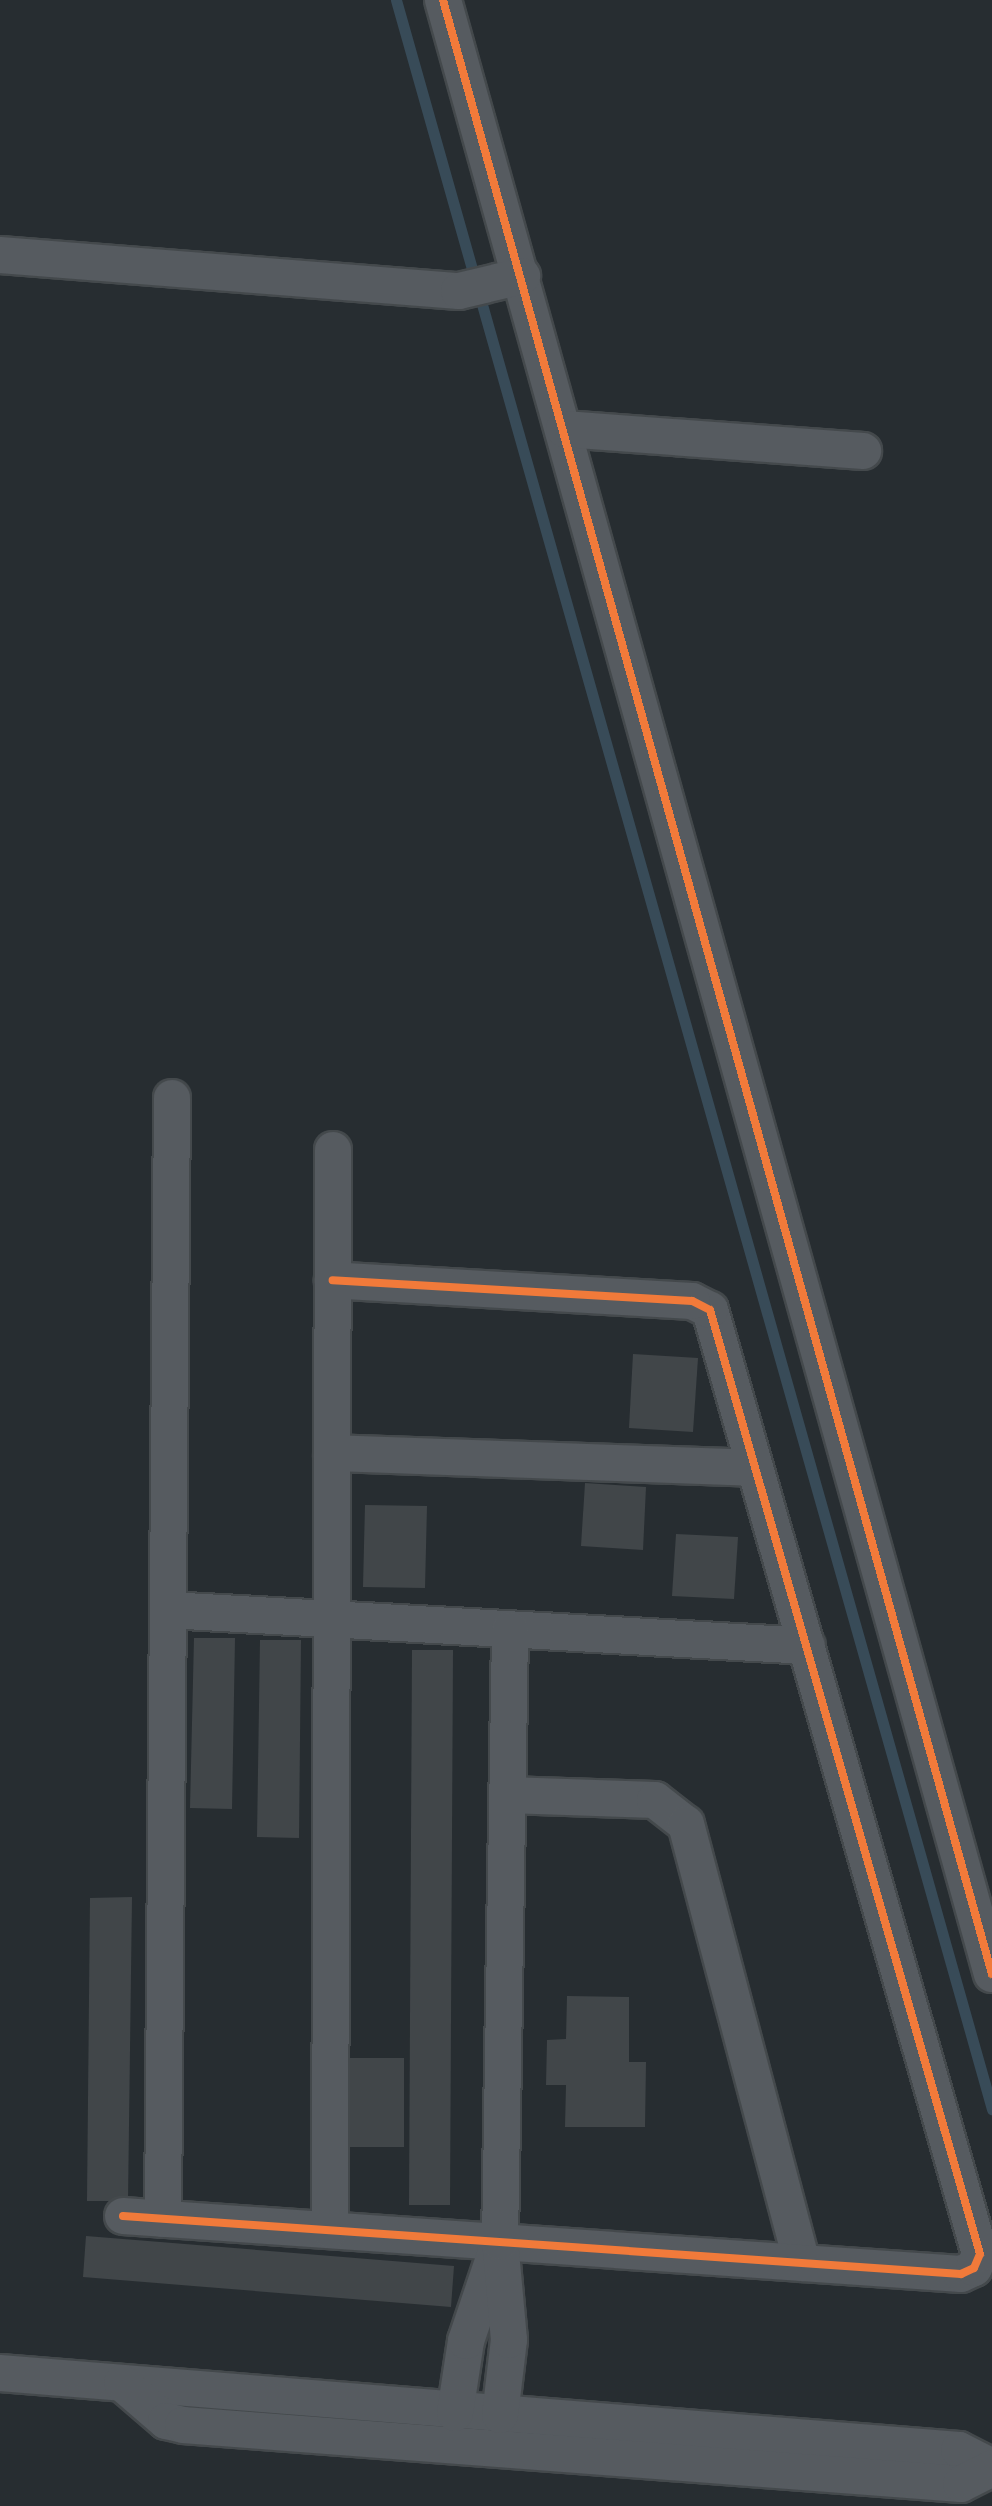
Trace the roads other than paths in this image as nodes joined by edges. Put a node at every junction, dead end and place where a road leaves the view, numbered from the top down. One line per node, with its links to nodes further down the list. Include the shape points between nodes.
1 (443, 0): 3 (street)
2 (0, 255): 3 (street)
3 (497, 283): 4 (street)
4 (564, 429): 5 (street); 16 (street)
5 (863, 451)
6 (172, 1098): 11 (street)
7 (333, 1150): 8 (street)
8 (333, 1280): 9 (street); 10 (street, via 702,1303 710,1310)
9 (332, 1453): 10 (street); 12 (street)
10 (755, 1468): 14 (street)
11 (168, 1610): 12 (street); 18 (street)
12 (332, 1619): 13 (street); 19 (street)
13 (510, 1630): 14 (street); 15 (street)
14 (807, 1646): 21 (street, via 980,2254 974,2268 961,2274)
15 (507, 1795): 20 (street); 21 (street, via 655,1800 686,1824)
16 (992, 1974)
17 (123, 2216): 18 (street)
18 (163, 2219): 19 (street)
19 (330, 2230): 20 (street)
20 (500, 2242): 21 (street); 24 (street, via 466,2341)
21 (802, 2263)
22 (0, 2373): 23 (street)
23 (122, 2383): 24 (street); 25 (street, via 166,2421 183,2425)
24 (480, 2414): 25 (street); 26 (street, via 959,2450)
25 (481, 2451): 26 (street, via 961,2484)
26 (992, 2468)

